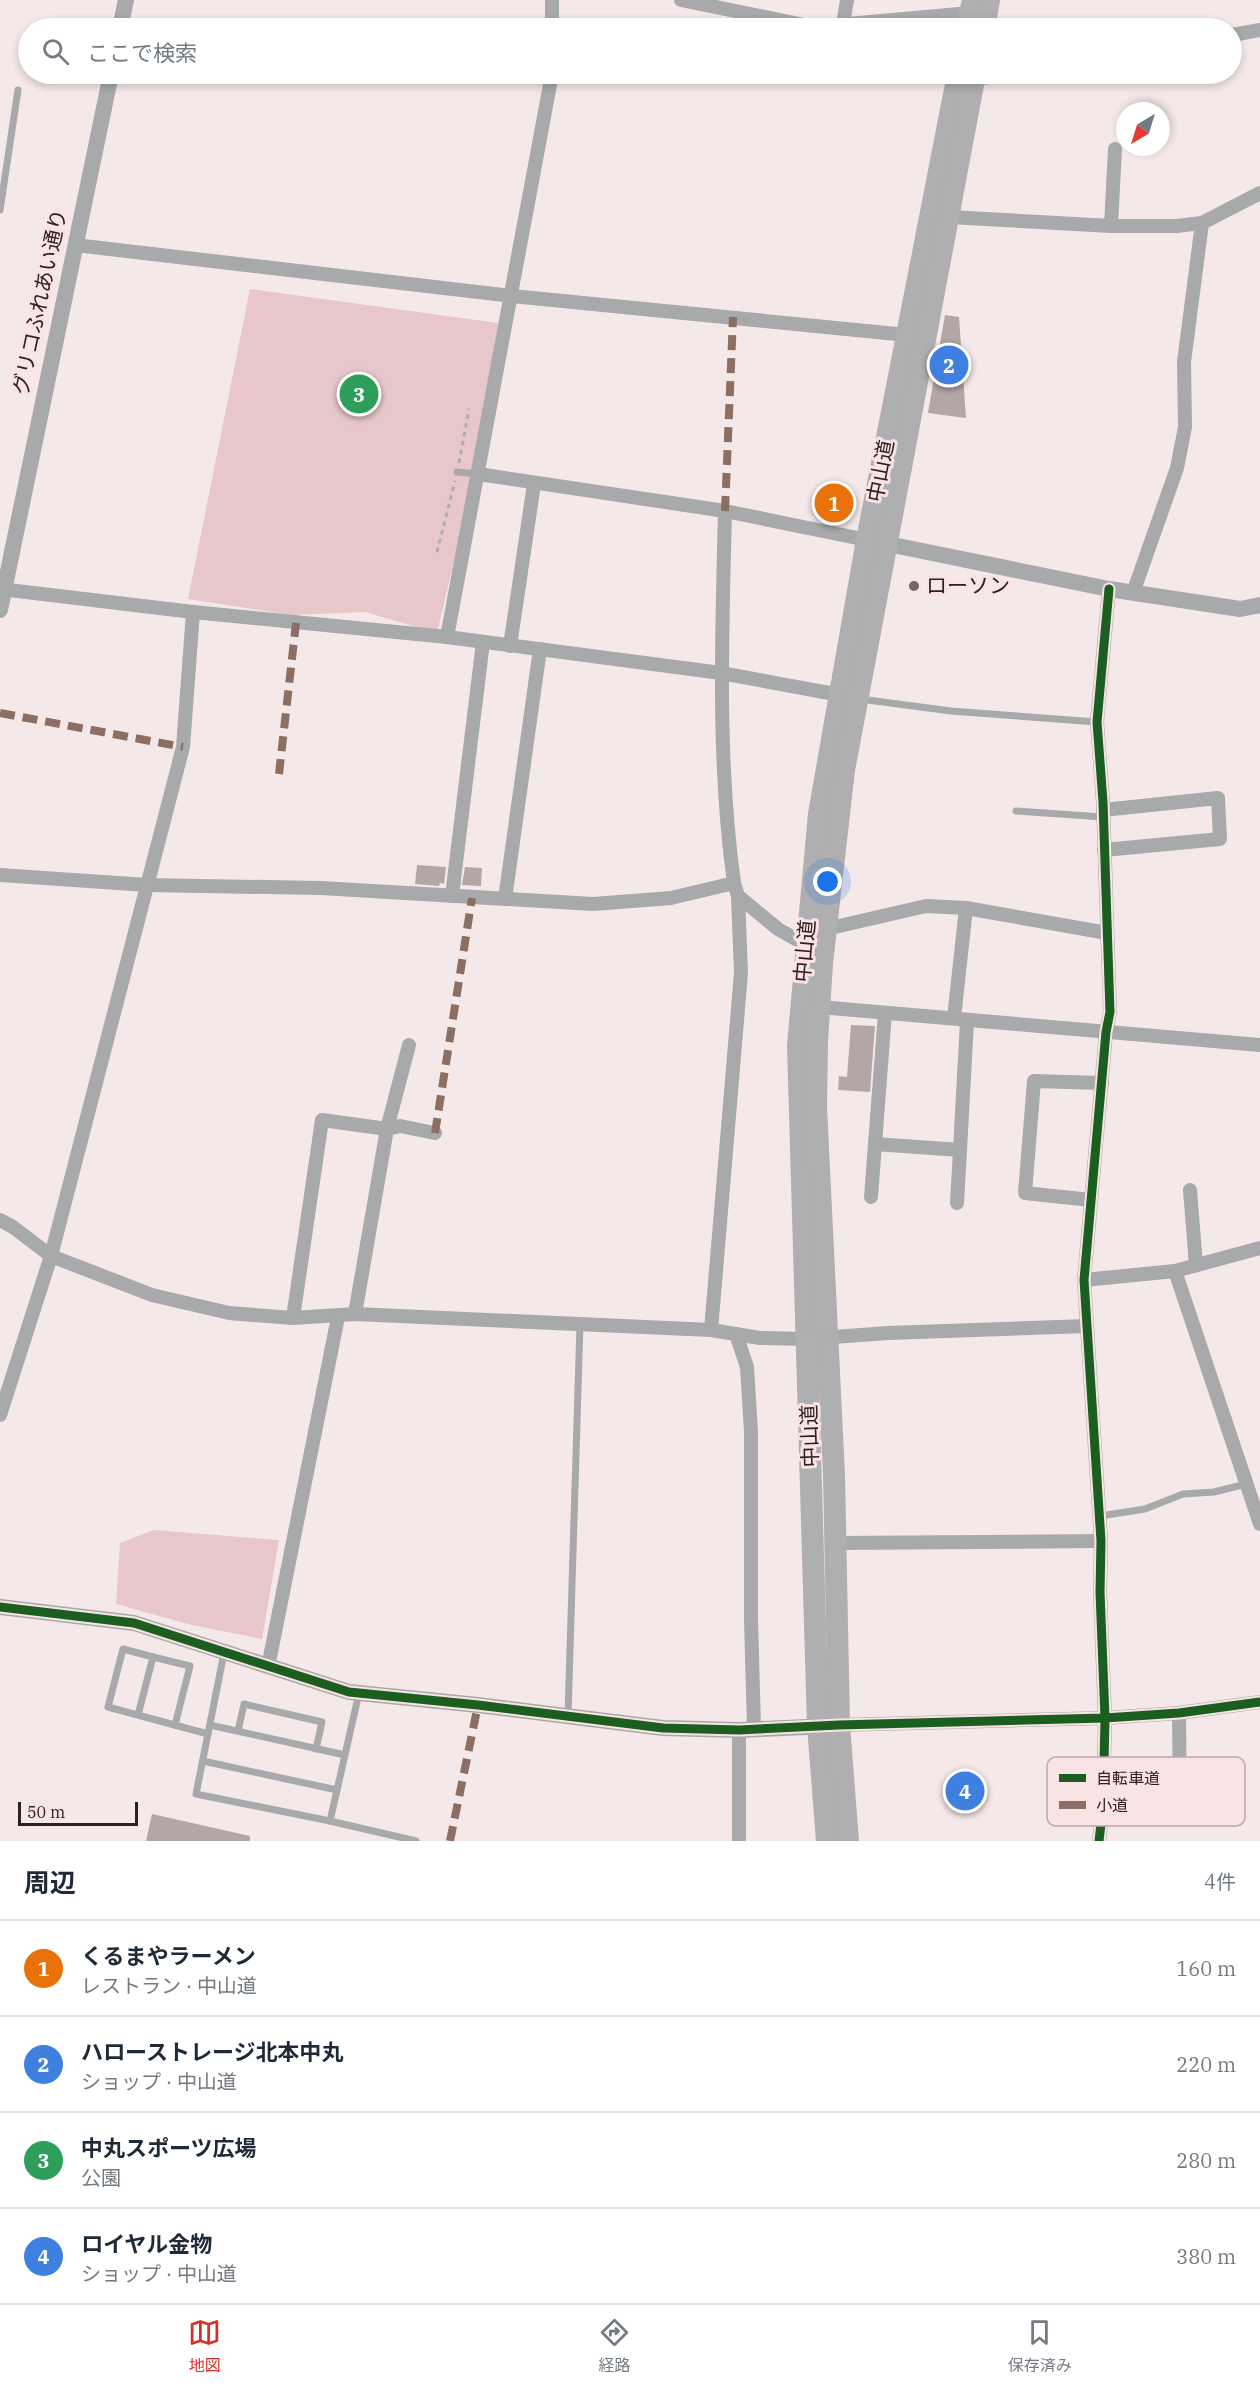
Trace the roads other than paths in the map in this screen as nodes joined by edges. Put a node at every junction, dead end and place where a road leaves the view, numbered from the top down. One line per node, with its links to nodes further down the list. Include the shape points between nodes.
1 (126, 0): 7 (street)
2 (552, 0): 8 (street)
3 (681, 0): 6 (street)
4 (847, 0): 10 (street)
5 (989, 0): 11 (highway)
6 (745, 7): 9 (street)
7 (122, 18)
8 (552, 18)
9 (783, 18)
10 (844, 18)
11 (974, 18)
12 (1260, 30): 13 (street)
13 (1242, 33)
14 (109, 84): 25 (street, グリコふれあい通り)
15 (550, 84): 26 (street)
16 (967, 84): 27 (highway, 中山道)
17 (968, 84): 22 (highway, 中山道)
18 (18, 90): 21 (lane)
19 (1115, 149): 24 (street)
20 (1260, 193): 23 (street)
21 (0, 210)
22 (949, 217): 24 (street); 32 (highway, 中山道)
23 (1202, 223): 24 (street); 35 (street, via 1184,362 1185,427 1177,468)
24 (1111, 226)
25 (75, 245): 26 (street); 33 (street, グリコふれあい通り)
26 (512, 296): 27 (street); 29 (street)
27 (907, 334): 32 (highway, 中山道)
28 (457, 472): 29 (lane)
29 (478, 474): 30 (street); 39 (street)
30 (534, 484): 31 (street); 41 (street)
31 (725, 511): 32 (street); 43 (street)
32 (878, 542): 34 (street); 44 (highway, 中山道)
33 (2, 589): 37 (street, グリコふれあい通り); 38 (street)
34 (1109, 589): 35 (street); 45 (street)
35 (1132, 593): 36 (street, via 1240,609)
36 (1260, 606)
37 (0, 610)
38 (193, 612): 39 (street); 50 (street, via 183,747)
39 (447, 637): 40 (street)
40 (483, 642): 41 (street); 52 (street)
41 (510, 646): 42 (street)
42 (540, 650): 43 (street); 53 (street)
43 (721, 673): 44 (street); 51 (street, via 727,832)
44 (849, 697): 45 (lane, via 951,711); 55 (highway, 中山道); 57 (highway, 中山道, via 819,814)
45 (1097, 722): 47 (street)
46 (1016, 811): 47 (lane)
47 (1103, 813): 48 (street); 48 (street, via 1218,798 1220,839)
48 (1104, 850): 56 (street)
49 (0, 875): 50 (street)
50 (147, 885): 52 (street, via 321,888); 75 (street)
51 (736, 890): 53 (street, via 593,904); 57 (street, via 778,929); 84 (street, via 741,973)
52 (452, 896): 53 (street)
53 (505, 899)
54 (966, 908): 55 (street, via 926,906); 56 (street); 60 (street)
55 (826, 928): 58 (highway, 中山道)
56 (1107, 933): 61 (street, via 1110,1012)
57 (806, 945): 86 (highway, 中山道, via 798,1045)
58 (819, 1007): 59 (street); 86 (highway, 中山道)
59 (885, 1013): 60 (street); 67 (street)
60 (961, 1019): 61 (street); 68 (street)
61 (1106, 1032): 63 (street); 64 (street)
62 (410, 1045): 65 (street)
63 (1260, 1045)
64 (1102, 1083): 71 (street); 71 (street, via 1034,1081 1025,1193)
65 (387, 1129): 66 (street, via 400,1126); 79 (street); 81 (street, via 322,1120)
66 (435, 1133)
67 (875, 1144): 68 (street); 70 (street)
68 (960, 1150): 72 (street)
69 (1190, 1190): 76 (street)
70 (871, 1197)
71 (1090, 1200): 78 (street)
72 (957, 1203)
73 (0, 1220): 75 (street)
74 (1260, 1248): 76 (street)
75 (51, 1256): 81 (street, via 152,1295 229,1313); 87 (street)
76 (1196, 1266): 77 (street)
77 (1175, 1271): 78 (street); 88 (street)
78 (1084, 1280): 83 (street)
79 (355, 1314): 80 (street); 82 (street)
80 (338, 1317): 81 (street); 96 (street)
81 (293, 1318)
82 (580, 1323): 84 (street); 101 (lane)
83 (1087, 1326): 86 (street); 89 (street)
84 (711, 1330): 85 (street)
85 (736, 1334): 86 (street, via 760,1338); 106 (street, via 747,1367 751,1432)
86 (818, 1337): 92 (highway, 中山道); 105 (highway, 中山道, via 812,1457)
87 (0, 1415)
88 (1246, 1484): 89 (lane, via 1184,1494 1145,1509); 90 (street)
89 (1100, 1516): 91 (street)
90 (1260, 1524)
91 (1101, 1541): 92 (street); 102 (street)
92 (836, 1543): 105 (highway, 中山道)
93 (0, 1606): 94 (street, via 134,1623)
94 (224, 1653): 96 (street); 104 (lane)
95 (153, 1657): 100 (lane); 100 (lane, via 123,1649 108,1707); 103 (lane, via 190,1666)
96 (268, 1667): 97 (street)
97 (359, 1693): 101 (street); 110 (lane)
98 (1260, 1702): 99 (street)
99 (1179, 1713): 102 (street); 112 (street)
100 (138, 1715): 103 (lane)
101 (568, 1718): 106 (street, via 663,1728)
102 (1105, 1718): 105 (street); 111 (street)
103 (175, 1725): 108 (lane)
104 (210, 1725): 107 (lane); 108 (lane)
105 (828, 1726): 106 (street); 119 (highway, 中山道); 120 (highway, 中山道)
106 (747, 1730): 118 (street)
107 (238, 1731): 109 (lane); 109 (lane, via 244,1704 322,1722)
108 (208, 1734): 113 (lane)
109 (316, 1749): 110 (lane)
110 (345, 1755): 114 (lane)
111 (1104, 1757)
112 (1179, 1757)
113 (202, 1761): 114 (lane); 115 (lane, via 196,1794)
114 (337, 1790): 115 (lane)
115 (330, 1821): 117 (lane)
116 (1101, 1826): 121 (street)
117 (416, 1841)
118 (739, 1841)
119 (827, 1841)
120 (848, 1841)
121 (1099, 1841)

